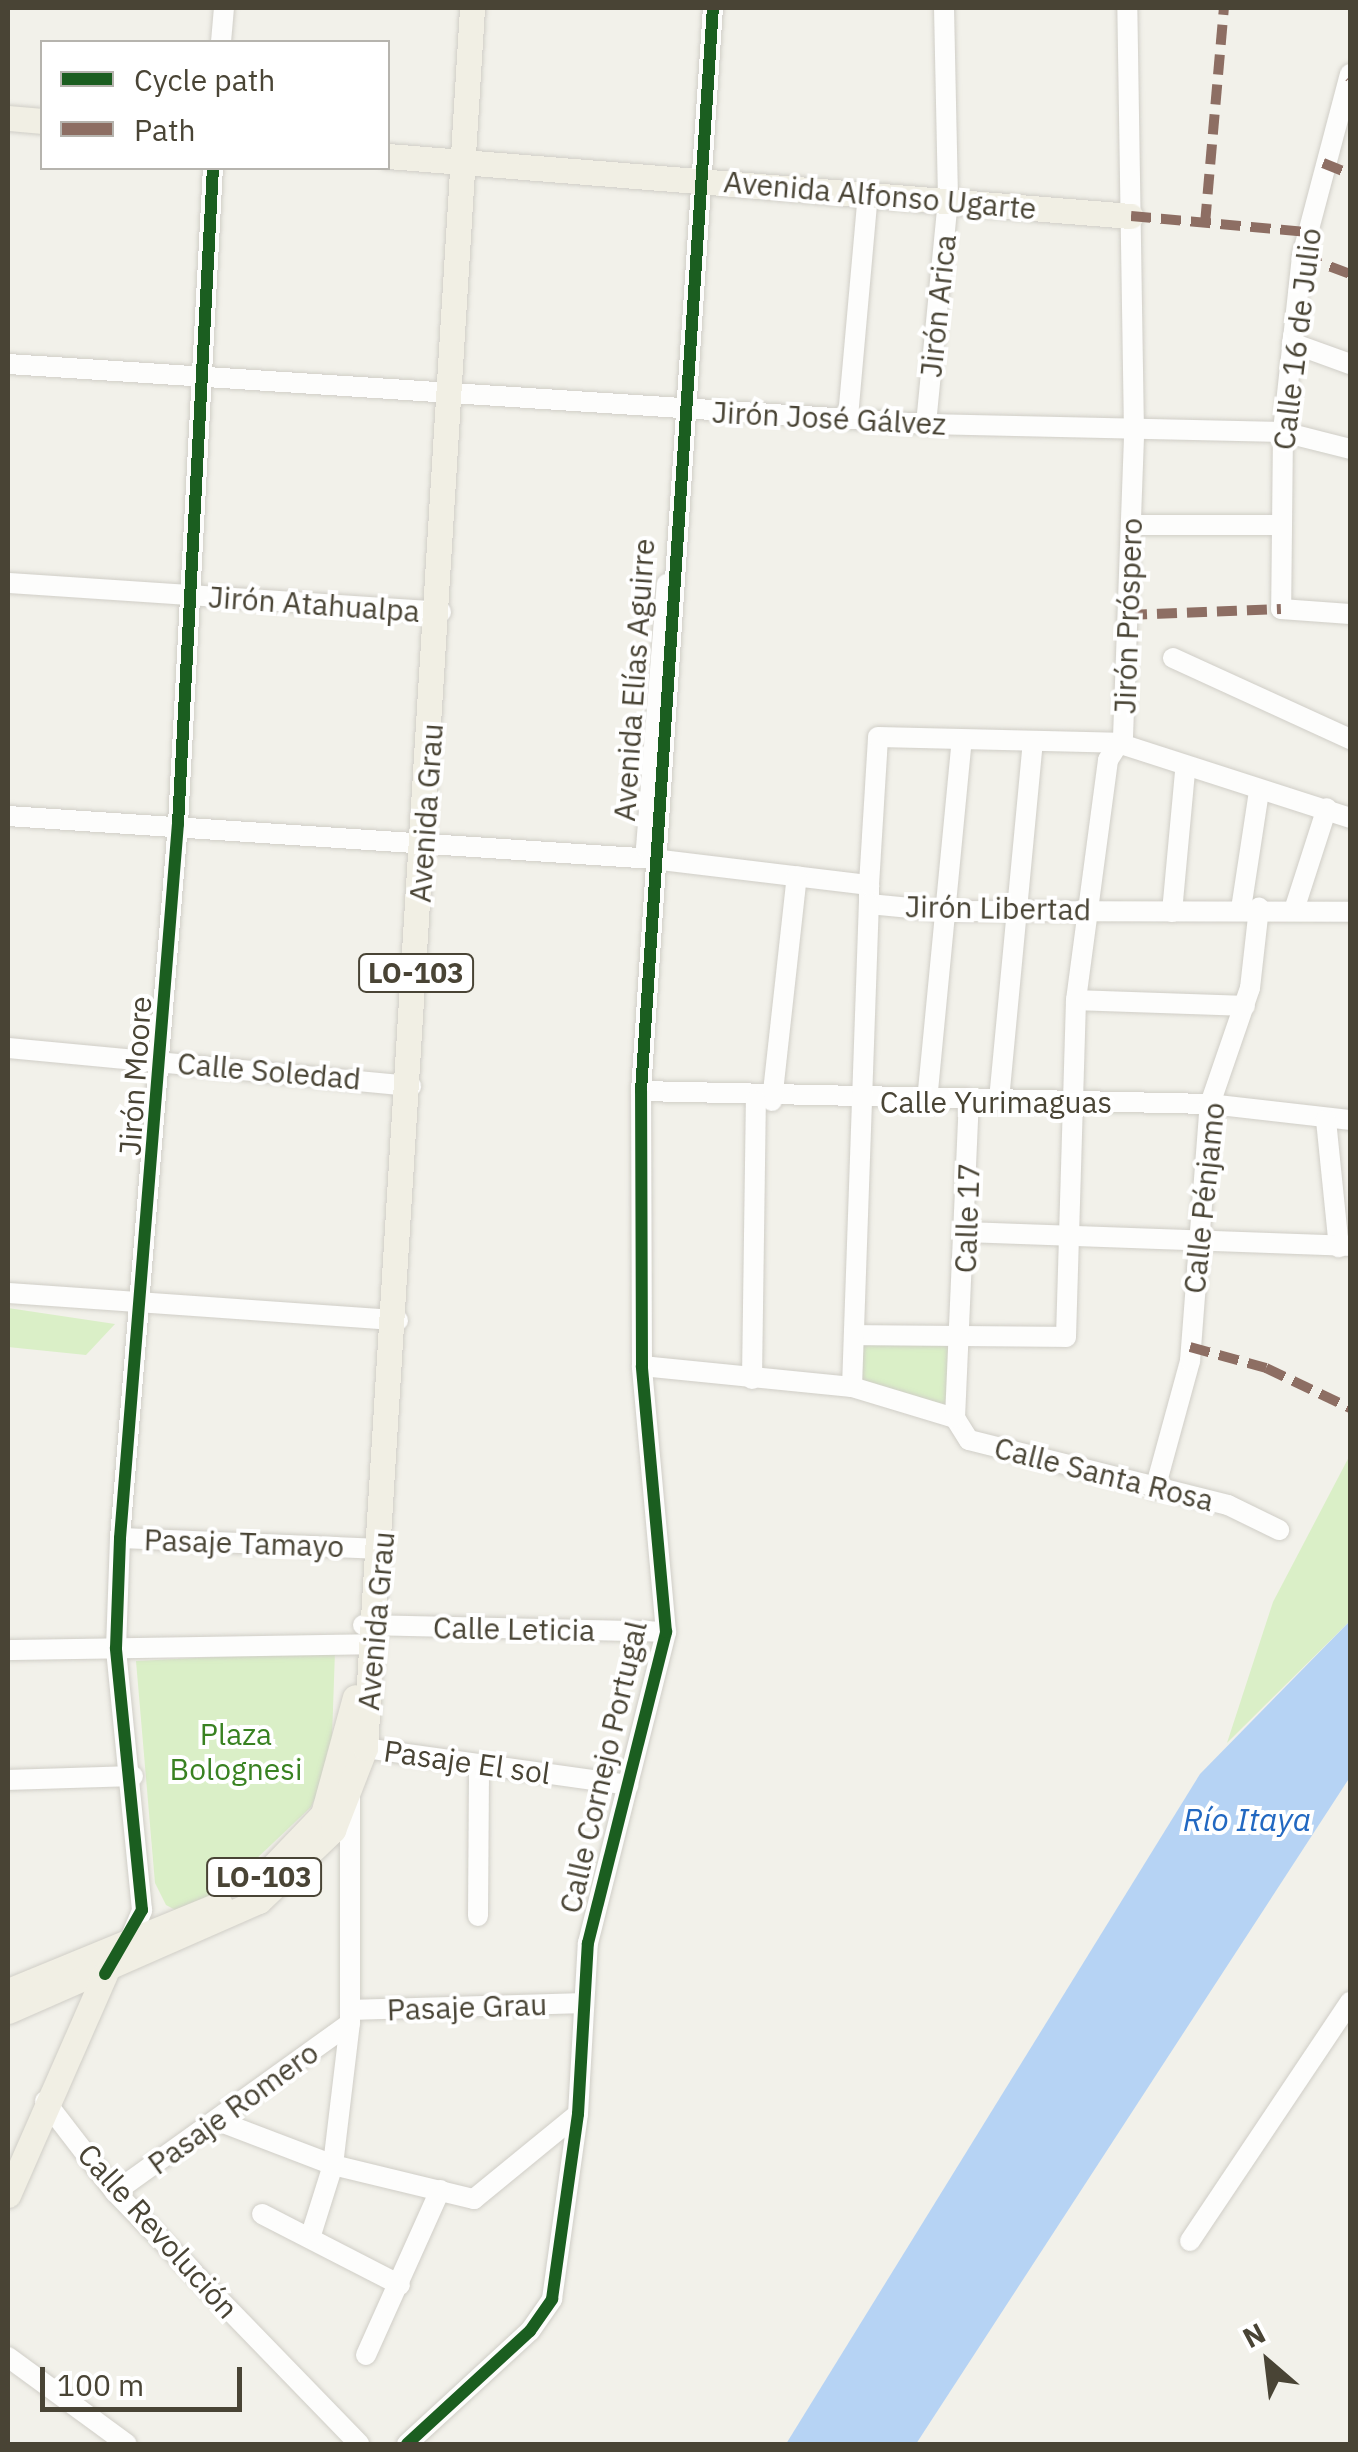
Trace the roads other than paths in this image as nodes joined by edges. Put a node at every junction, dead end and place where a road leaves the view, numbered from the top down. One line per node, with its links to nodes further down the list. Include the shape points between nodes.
1 (224, 8): 8 (street)
2 (458, 8): 16 (main road, Avenida Grau / LO-103)
3 (472, 8): 16 (main road, Avenida Grau / LO-103)
4 (700, 8): 18 (street, Avenida Elías Aguirre)
5 (713, 8): 18 (street, Avenida Elías Aguirre)
6 (944, 8): 20 (street, Jirón Arica)
7 (1127, 8): 21 (street, Jirón Próspero)
8 (221, 40)
9 (1350, 74): 22 (street, Calle 16 de Julio, via 1302,256)
10 (8, 118): 11 (main road)
11 (40, 121)
12 (8, 132): 13 (main road)
13 (40, 134)
14 (390, 145): 16 (main road, Avenida Alfonso Ugarte)
15 (390, 156): 16 (main road, Avenida Alfonso Ugarte)
16 (458, 160): 18 (main road, Avenida Alfonso Ugarte); 26 (main road, Avenida Grau / LO-103)
17 (213, 170): 25 (street, Jirón Moore)
18 (695, 180): 19 (main road, Avenida Alfonso Ugarte); 27 (street, Avenida Elías Aguirre)
19 (868, 193): 20 (main road, Avenida Alfonso Ugarte); 28 (street)
20 (948, 198): 21 (main road, Avenida Alfonso Ugarte); 29 (street, Jirón Arica)
21 (1130, 216): 31 (street, Jirón Próspero)
22 (1292, 343): 24 (street); 30 (street, Calle 16 de Julio)
23 (8, 364): 25 (street, Jirón José Gálvez)
24 (1350, 364)
25 (202, 375): 26 (street, Jirón José Gálvez); 36 (street, Jirón Moore)
26 (446, 390): 27 (street, Jirón José Gálvez); 37 (main road, Avenida Grau / LO-103)
27 (684, 410): 28 (street, Jirón José Gálvez); 51 (street, Avenida Elías Aguirre, via 671,620 646,848)
28 (848, 418): 29 (street, Jirón José Gálvez)
29 (926, 424): 31 (street, Jirón José Gálvez)
30 (1282, 432): 31 (street, Jirón José Gálvez); 32 (street, Jirón José Gálvez); 34 (street, Calle 16 de Julio)
31 (1134, 433): 33 (street, Jirón Próspero)
32 (1350, 449)
33 (1132, 525): 34 (street); 43 (street, Jirón Próspero)
34 (1281, 525): 38 (street, Calle 16 de Julio, via 1280,609)
35 (8, 583): 36 (street, Jirón Atahualpa)
36 (190, 596): 37 (street, Jirón Atahualpa); 49 (street, Jirón Moore)
37 (433, 612): 50 (main road, Avenida Grau / LO-103)
38 (1350, 614)
39 (1173, 658): 40 (street)
40 (1350, 739)
41 (962, 740): 42 (street); 53 (street, via 878,738); 57 (street)
42 (1033, 742): 43 (street); 58 (street)
43 (1118, 743): 44 (street); 55 (street, Jirón Próspero)
44 (1185, 771): 45 (street); 59 (street)
45 (1260, 791): 46 (street); 54 (street, Calle Pénjamo)
46 (1327, 808): 48 (street); 56 (street)
47 (8, 816): 49 (street, Jirón Libertad)
48 (1350, 818)
49 (178, 824): 50 (street, Jirón Libertad); 64 (street, Jirón Moore)
50 (415, 839): 51 (street, Jirón Libertad); 65 (main road, Avenida Grau / LO-103)
51 (653, 859): 52 (street, Jirón Libertad); 66 (street, Calle Cornejo Portugal)
52 (797, 876): 53 (street, Jirón Libertad); 69 (street)
53 (869, 894): 57 (street, Jirón Libertad); 72 (street)
54 (1250, 909): 56 (street, Jirón Libertad); 59 (street, Jirón Libertad); 62 (street, Calle Pénjamo)
55 (1085, 910): 58 (street, Jirón Libertad); 59 (street, Jirón Libertad); 61 (street, Jirón Próspero)
56 (1294, 910): 60 (street, Jirón Libertad)
57 (942, 911): 58 (street, Jirón Libertad); 70 (street)
58 (1018, 912): 67 (street)
59 (1172, 912)
60 (1350, 912)
61 (1076, 1000): 62 (street); 68 (street, Jirón Próspero)
62 (1245, 1006): 73 (street, Calle Pénjamo)
63 (8, 1048): 64 (street, Calle Soledad)
64 (161, 1061): 65 (street, Calle Soledad); 81 (street, Jirón Moore)
65 (403, 1085): 82 (main road, Avenida Grau / LO-103)
66 (641, 1091): 69 (street, Calle Yurimaguas); 85 (street, Calle Cornejo Portugal)
67 (999, 1100): 68 (street, Calle Yurimaguas); 71 (street, Calle Yurimaguas)
68 (1068, 1100): 73 (street, Calle Yurimaguas); 77 (street, Jirón Próspero)
69 (764, 1101): 72 (street, Calle Yurimaguas); 86 (street)
70 (927, 1101): 71 (street, Calle Yurimaguas); 72 (street, Calle Yurimaguas)
71 (969, 1101): 76 (street, Calle 17)
72 (860, 1102): 83 (street)
73 (1210, 1104): 74 (street, Calle Yurimaguas); 78 (street, Calle Pénjamo)
74 (1326, 1120): 75 (street, Calle Yurimaguas); 79 (street)
75 (1350, 1120)
76 (968, 1232): 77 (street); 84 (street, Calle 17)
77 (1066, 1233): 78 (street); 84 (street, Jirón Próspero, via 1066,1337)
78 (1194, 1235): 79 (street); 89 (street, Calle Pénjamo, via 1190,1361)
79 (1345, 1247)
80 (8, 1293): 81 (street)
81 (142, 1305): 82 (street); 91 (street, Jirón Moore)
82 (390, 1319): 92 (main road, Avenida Grau / LO-103)
83 (856, 1334): 84 (street); 87 (street)
84 (961, 1335): 88 (street, Calle 17)
85 (642, 1366): 86 (street, Calle Santa Rosa); 93 (street, Calle Cornejo Portugal)
86 (752, 1378): 87 (street, Calle Santa Rosa)
87 (852, 1387): 88 (street, Calle Santa Rosa)
88 (955, 1418): 89 (street, Calle Santa Rosa, via 969,1440)
89 (1155, 1488): 90 (street, Calle Santa Rosa, via 1228,1506)
90 (1279, 1530)
91 (120, 1538): 92 (street, Pasaje Tamayo); 95 (street, Jirón Moore)
92 (376, 1549): 94 (main road, Avenida Grau / LO-103)
93 (666, 1632): 94 (street, Calle Leticia); 101 (street, Calle Cornejo Portugal)
94 (369, 1634): 95 (street, Calle Leticia); 97 (main road, Avenida Grau / LO-103); 104 (main road, LO-103, via 340,1775 322,1814 234,1898)
95 (116, 1648): 96 (street, Calle Leticia); 99 (street, Jirón Moore)
96 (8, 1650)
97 (365, 1748): 98 (street, Pasaje El sol); 102 (main road, Avenida Grau / LO-103)
98 (479, 1764): 101 (street, Pasaje El sol); 103 (street)
99 (132, 1776): 100 (street); 104 (street, Jirón Moore, via 142,1910)
100 (8, 1780)
101 (628, 1785): 109 (street, Calle Cornejo Portugal, via 596,1904)
102 (350, 1796): 105 (main road, Avenida Grau / LO-103, via 310,1859 260,1901); 111 (street, Avenida Grau)
103 (478, 1916)
104 (130, 1942): 105 (street, Jirón Moore); 106 (main road, LO-103)
105 (104, 1974): 107 (main road, LO-103); 112 (main road)
106 (8, 1991)
107 (45, 1995): 110 (main road, LO-103); 112 (main road, via 65,2000)
108 (1350, 2002): 122 (street)
109 (584, 2003): 111 (street, Pasaje Grau); 114 (street, Calle Cornejo Portugal)
110 (8, 2010)
111 (350, 2016): 115 (street, Pasaje Romero); 116 (street, Avenida Grau)
112 (74, 2028): 113 (main road)
113 (45, 2101): 118 (street, Calle Revolución); 119 (main road)
114 (578, 2114): 117 (street, via 480,2196); 128 (street, Calle Cornejo Portugal, via 544,2315)
115 (218, 2121): 116 (street); 118 (street, Pasaje Romero)
116 (333, 2165): 117 (street); 121 (street, Avenida Grau)
117 (440, 2190): 123 (street)
118 (115, 2192): 127 (street, Calle Revolución)
119 (8, 2195)
120 (262, 2214): 121 (street)
121 (310, 2238): 123 (street)
122 (1190, 2242)
123 (400, 2285): 124 (street)
124 (366, 2355)
125 (8, 2357): 126 (street)
126 (127, 2444)
127 (359, 2444)
128 (407, 2444)

